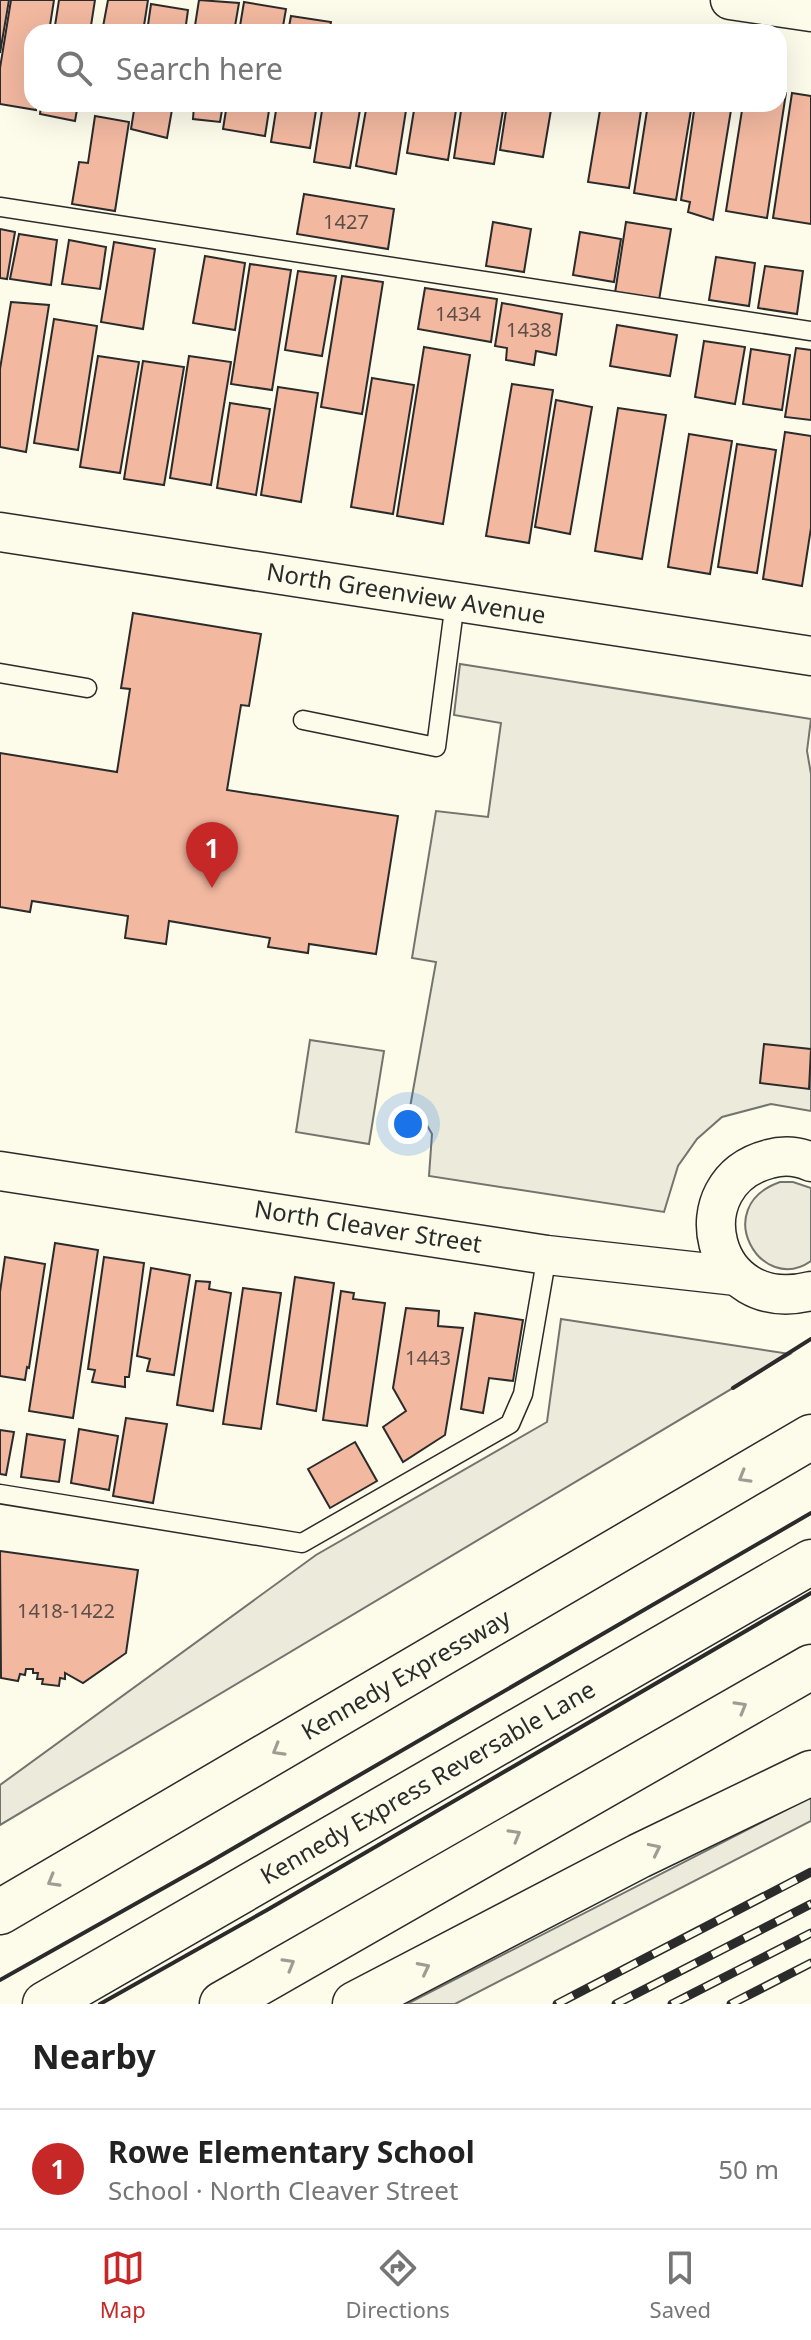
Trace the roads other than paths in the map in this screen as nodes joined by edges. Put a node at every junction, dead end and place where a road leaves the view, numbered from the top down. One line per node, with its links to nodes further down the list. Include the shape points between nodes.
1 (730, 0): 2 (street)
2 (811, 12)
3 (0, 207): 4 (lane)
4 (811, 331)
5 (0, 532): 6 (street, North Greenview Avenue)
6 (455, 602): 7 (street, North Greenview Avenue); 10 (lane, via 436,747)
7 (811, 656)
8 (0, 673): 9 (lane)
9 (87, 688)
10 (303, 720)
11 (811, 1162): 14 (street, via 779,1156 758,1162 724,1191 716,1236 722,1257)
12 (0, 1171): 13 (street, North Cleaver Street)
13 (547, 1255): 14 (street, North Cleaver Street); 17 (lane, via 523,1394 510,1424 302,1543)
14 (736, 1276): 15 (street, North Cleaver Street, via 772,1295)
15 (811, 1291)
16 (811, 1437): 21 (highway, Kennedy Expressway, one-way to 21)
17 (0, 1494)
18 (811, 1562): 22 (highway, Kennedy Express Reversable Lane)
19 (811, 1667): 23 (highway, one-way to 19)
20 (811, 1773): 24 (highway, one-way to 20)
21 (0, 1912)
22 (45, 2004)
23 (222, 2004)
24 (355, 2004)

